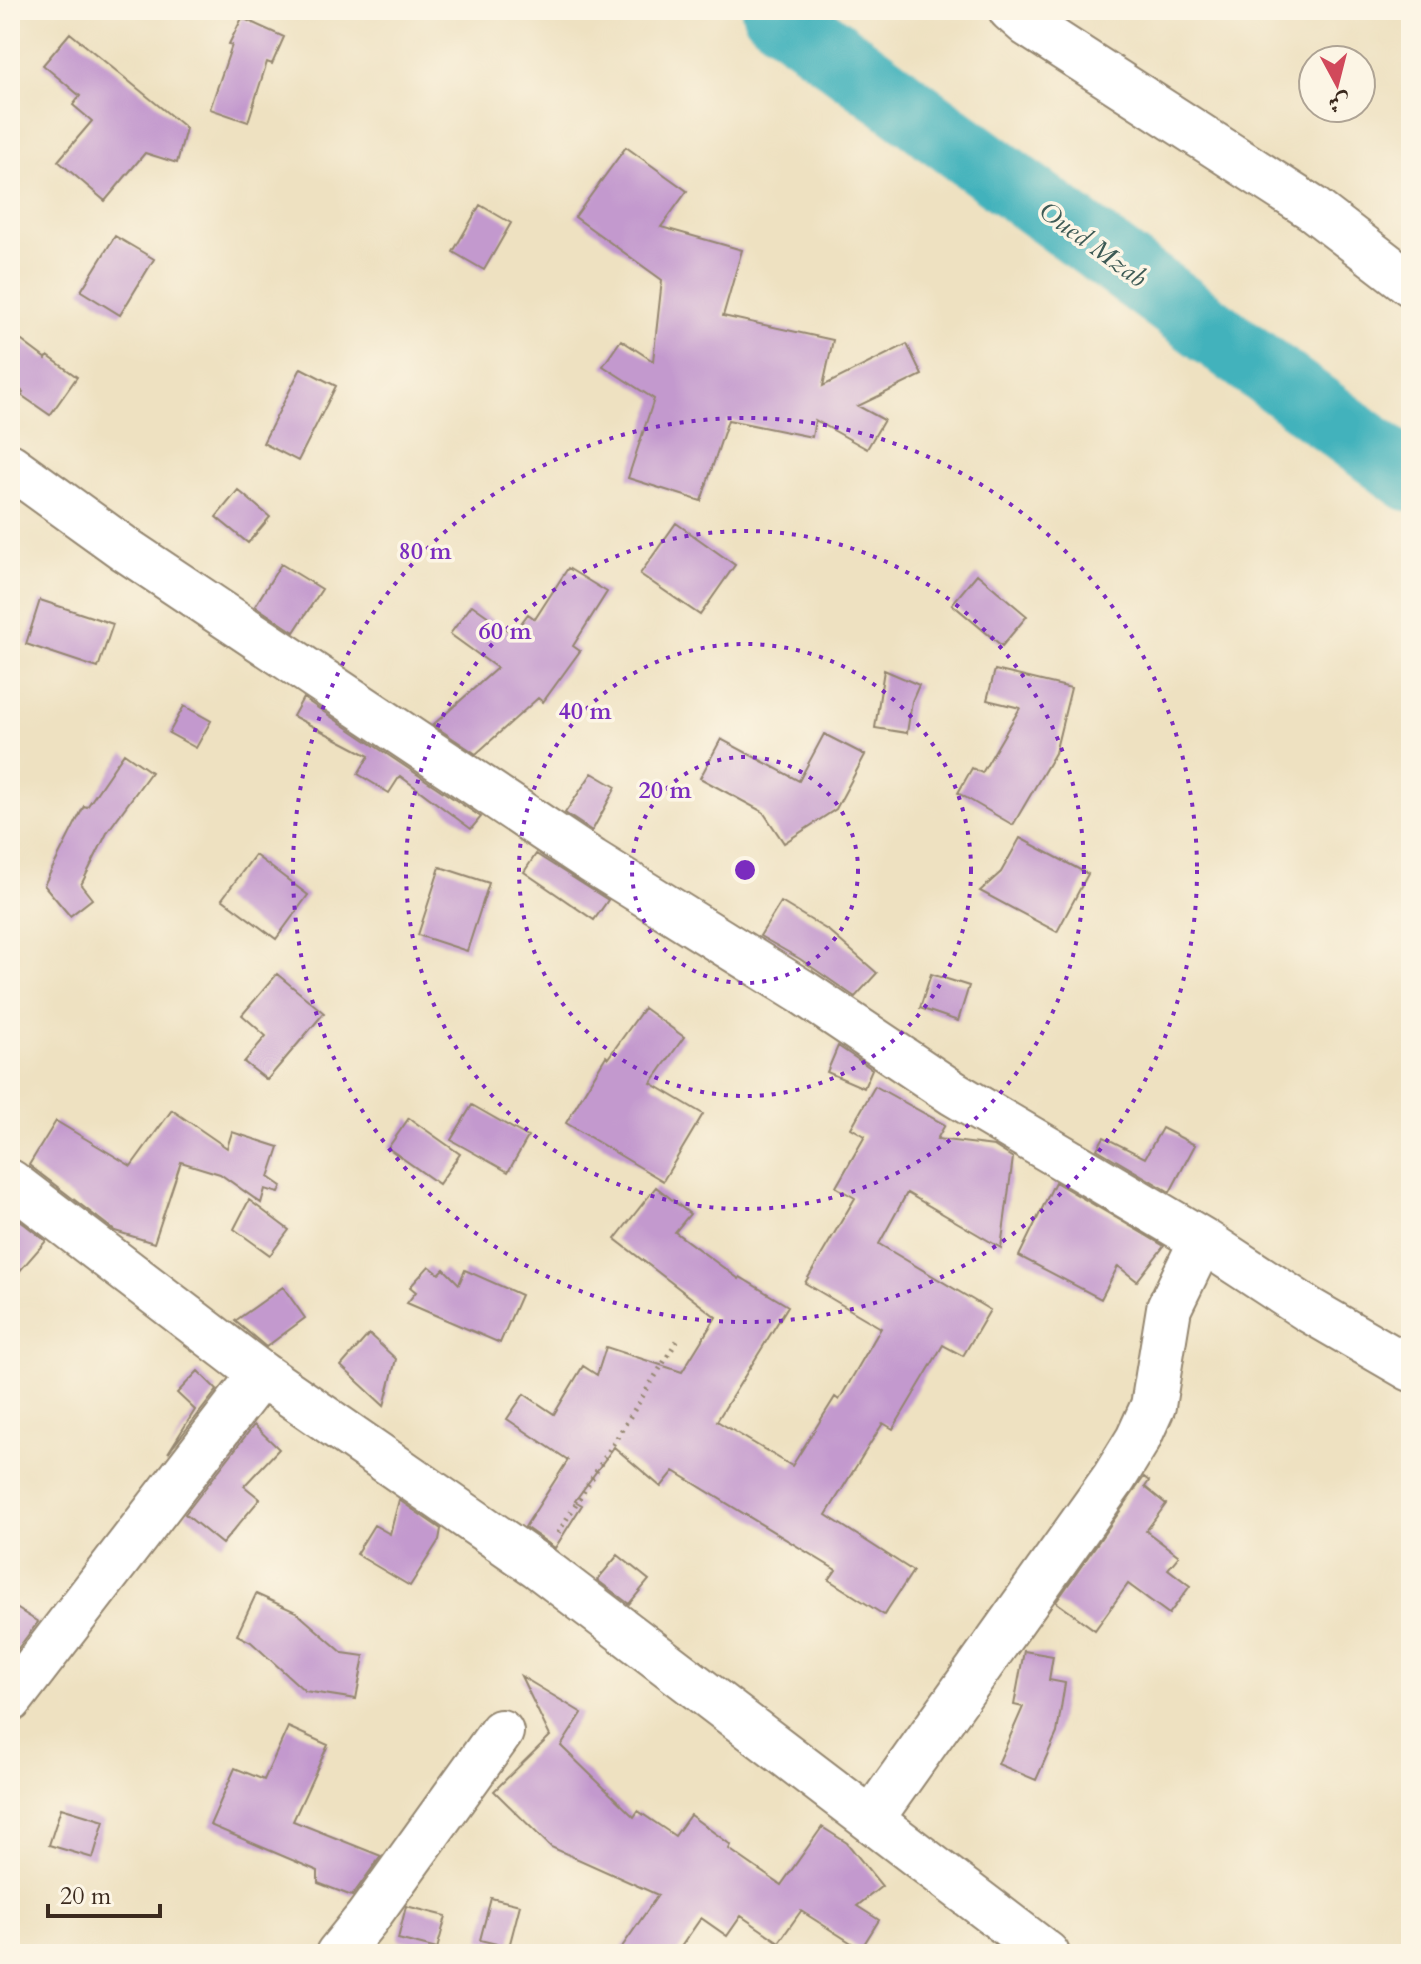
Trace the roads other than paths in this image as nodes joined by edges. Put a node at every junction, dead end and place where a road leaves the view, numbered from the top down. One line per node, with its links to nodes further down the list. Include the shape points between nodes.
1 (1011, 10): 2 (street, via 1312,208)
2 (1411, 284)
3 (10, 466): 5 (street, via 125,549 592,861 953,1093)
4 (10, 1182): 7 (street)
5 (1202, 1240): 6 (street); 10 (street, via 1169,1308 1153,1406 1138,1439)
6 (1411, 1369)
7 (261, 1374): 8 (street); 10 (street, via 538,1566)
8 (10, 1700)
9 (501, 1732): 11 (street)
10 (872, 1818): 12 (street)
11 (338, 1954)
12 (1047, 1954)

